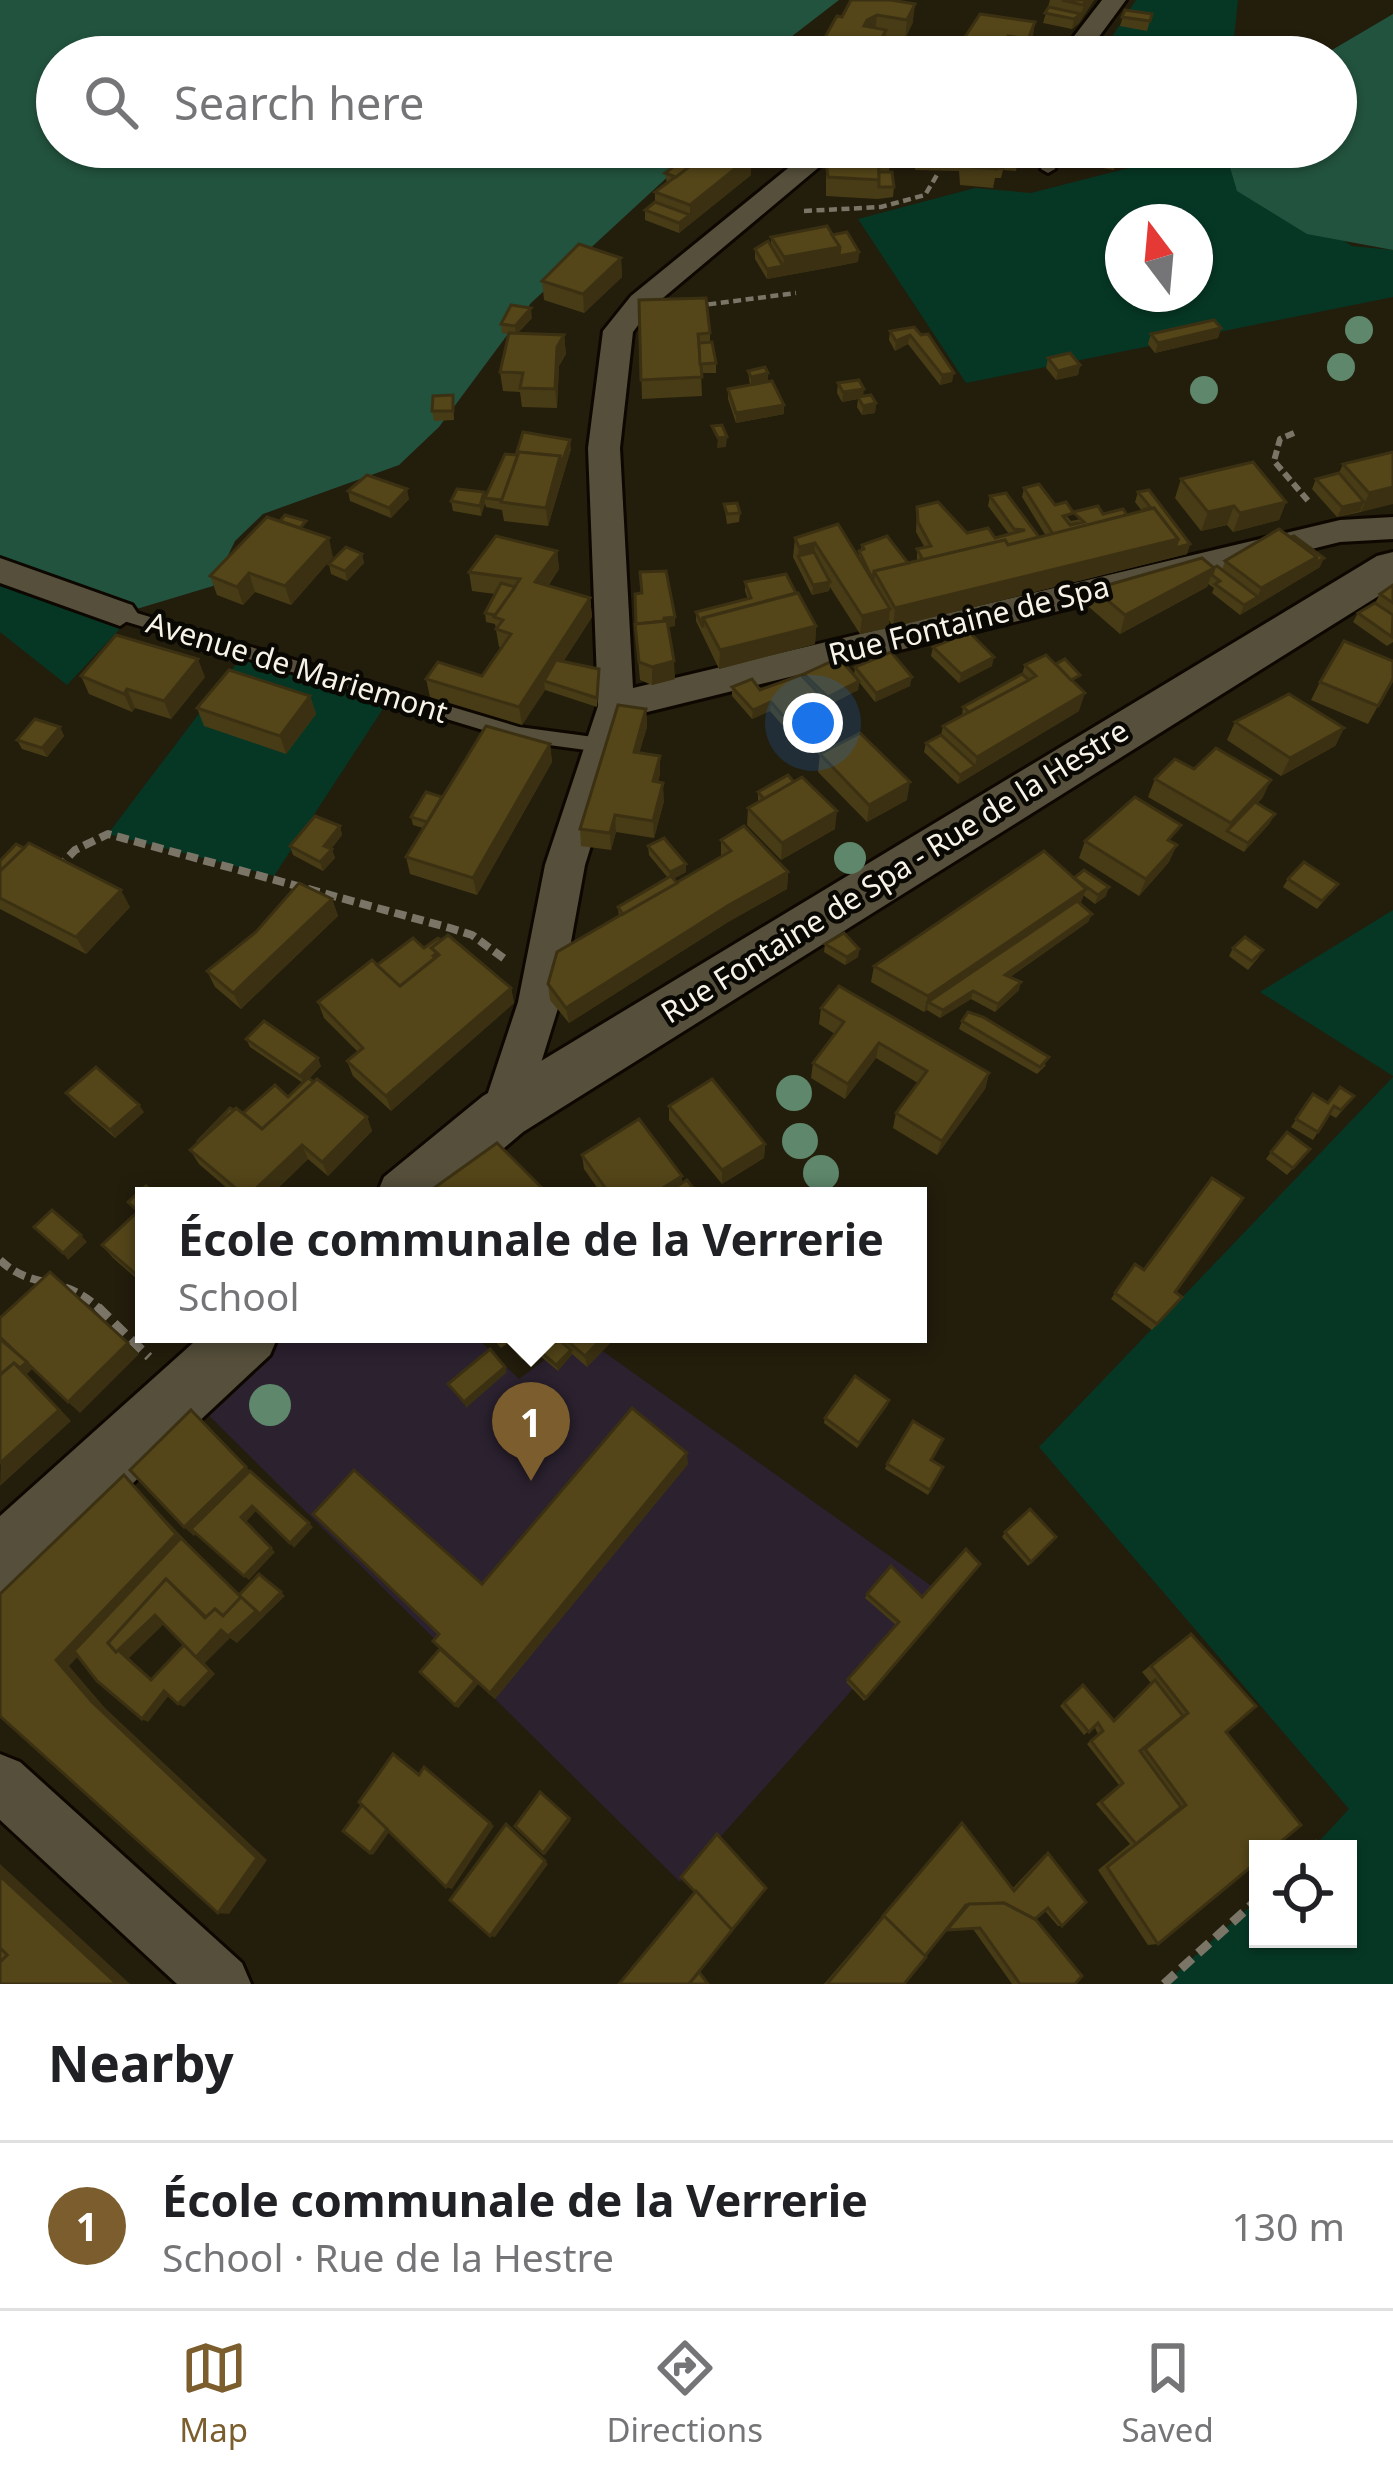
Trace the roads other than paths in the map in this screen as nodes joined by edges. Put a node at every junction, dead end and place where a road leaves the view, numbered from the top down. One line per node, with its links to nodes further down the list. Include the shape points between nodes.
1 (1114, 0): 2 (street)
2 (1087, 36)
3 (805, 168): 8 (street, via 641,302 618,331 604,448)
4 (1393, 528): 8 (street, Rue Fontaine de Spa, via 1340,531)
5 (1393, 567): 10 (street, Rue Fontaine de Spa - Rue de la Hestre)
6 (0, 570): 7 (street, Avenue de Mariemont)
7 (120, 614): 9 (lane, Avenue de Mariemont, via 497,728)
8 (616, 706): 9 (street)
9 (601, 745): 10 (street)
10 (503, 1114): 11 (street, Rue Fontaine de Spa - Rue de la Hestre)
11 (416, 1187)
12 (238, 1343): 13 (street)
13 (0, 1561)
14 (0, 1782): 15 (street)
15 (220, 1984)

